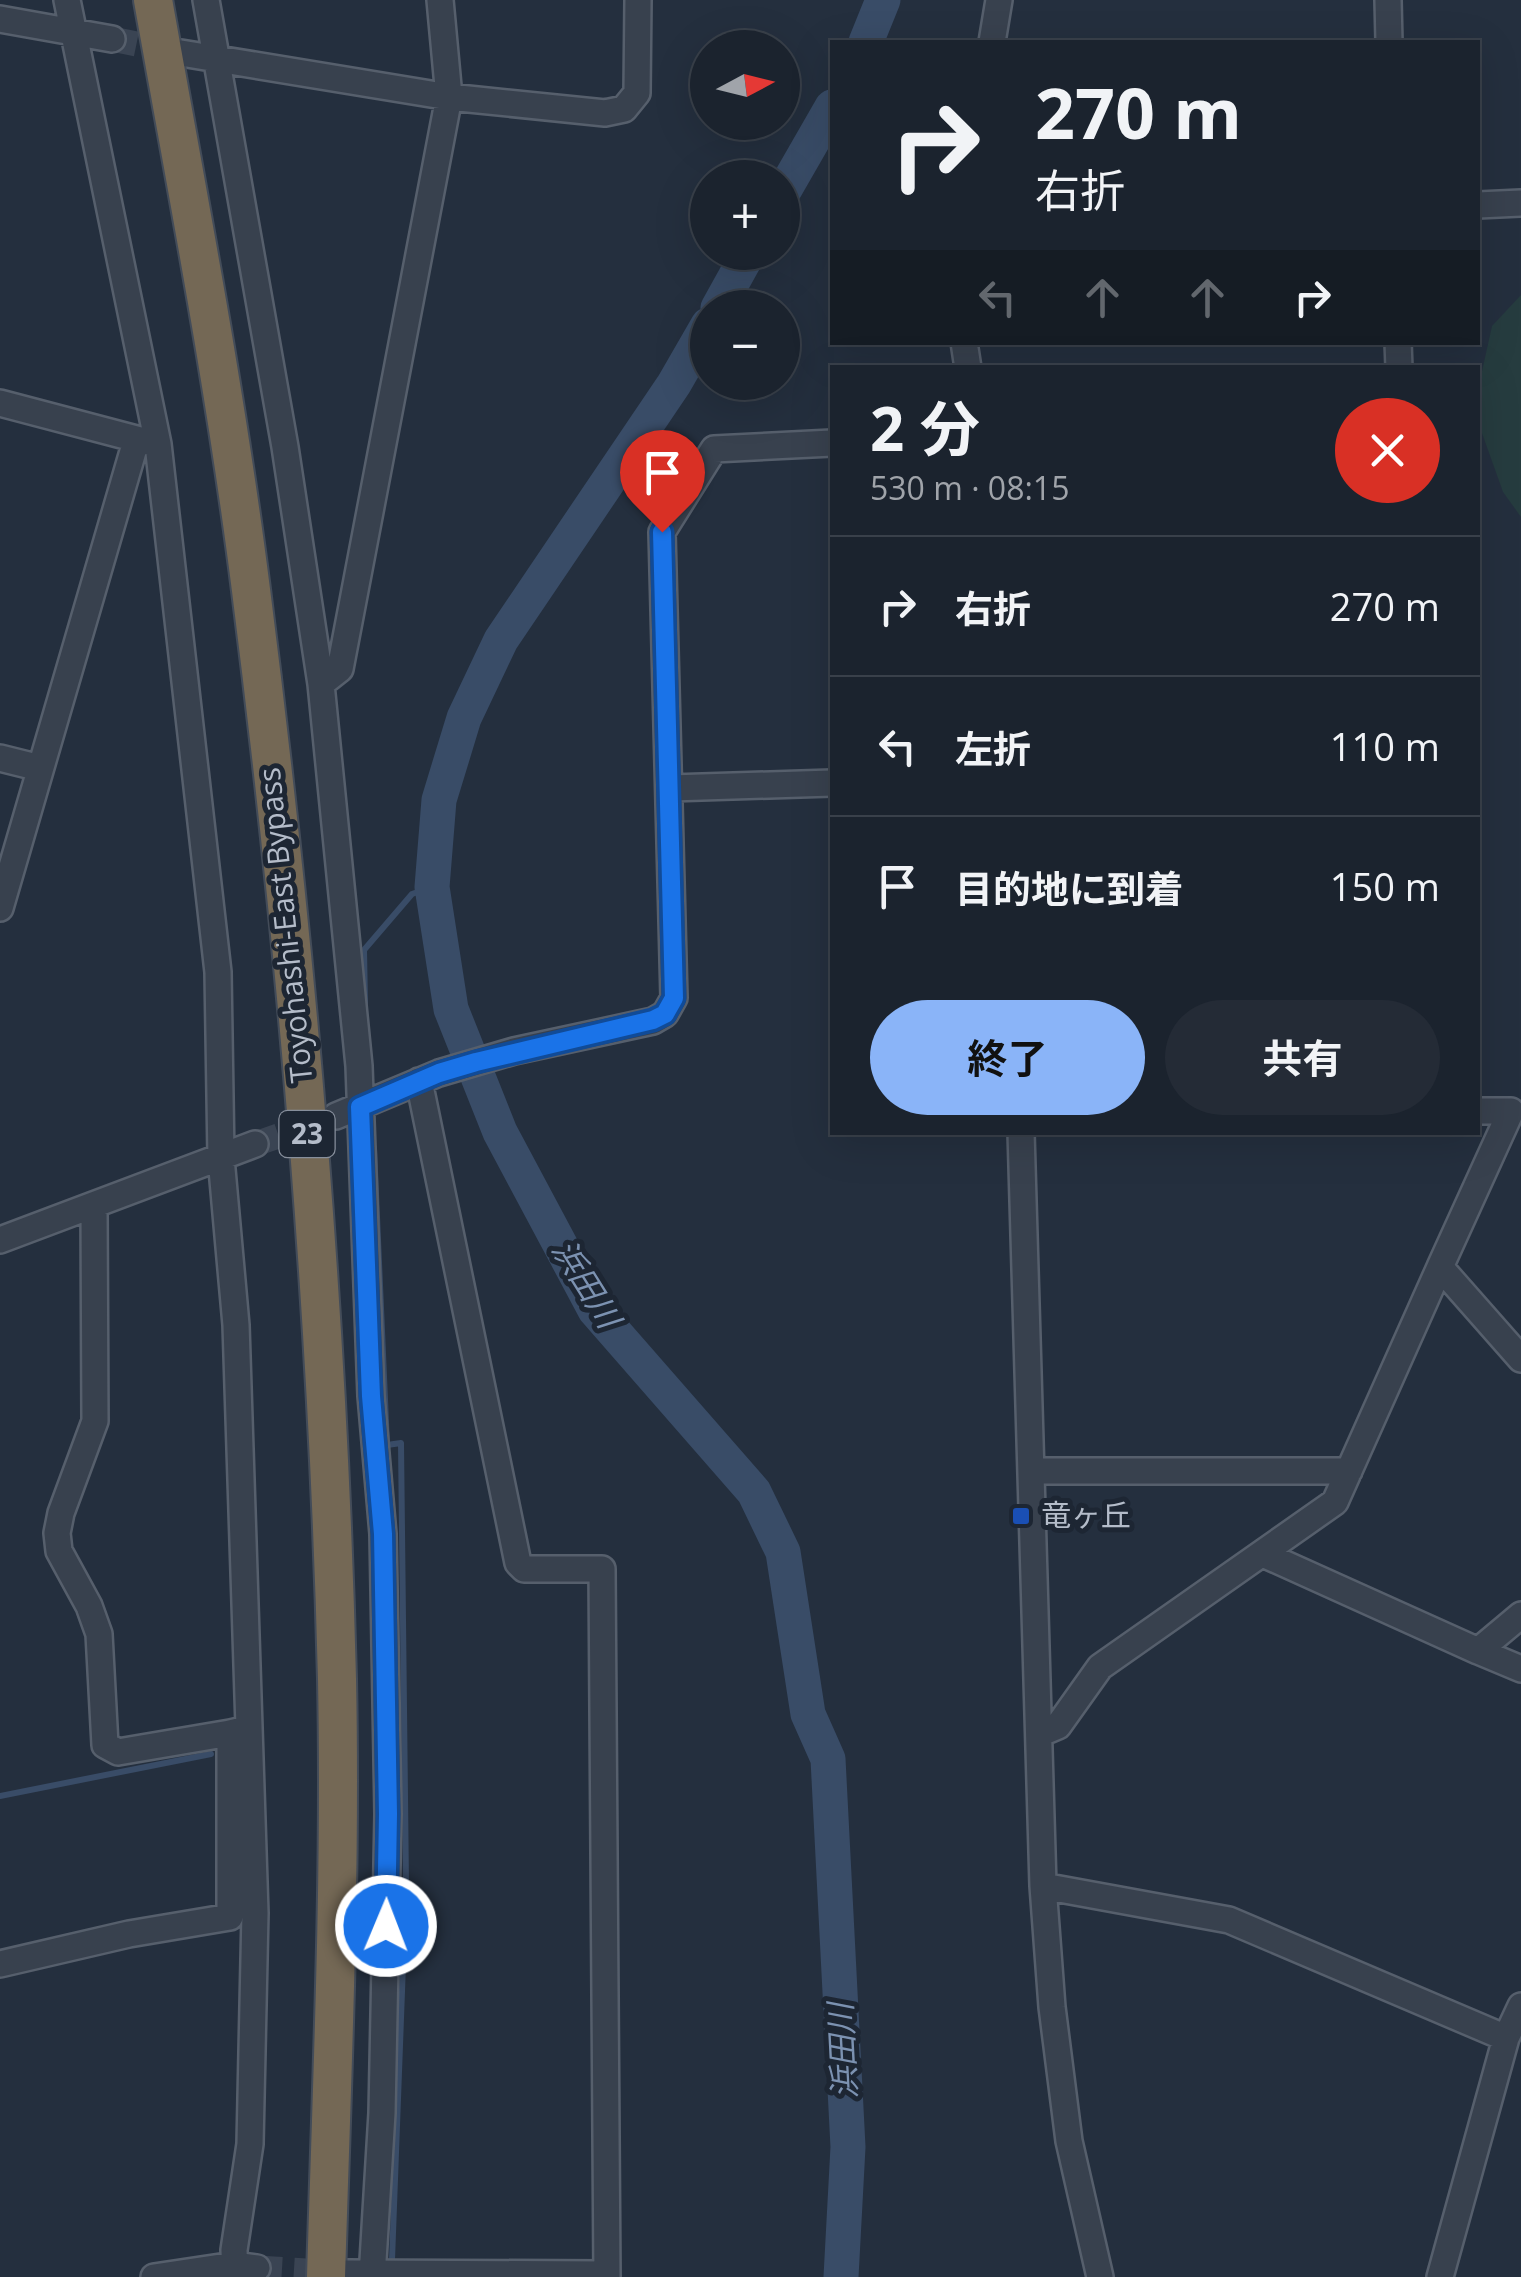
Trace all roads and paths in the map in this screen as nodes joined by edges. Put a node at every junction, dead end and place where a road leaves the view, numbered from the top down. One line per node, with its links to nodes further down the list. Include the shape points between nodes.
1 (68, 0): 9 (street)
2 (153, 0): 51 (highway, Toyohashi-East Bypass / 23, via 251,590 309,1162 337,1680)
3 (206, 0): 14 (street)
4 (440, 0): 15 (street)
5 (638, 0): 15 (street, via 636,93 624,109 605,113)
6 (999, 0): 11 (street)
7 (1388, 0): 12 (street)
8 (0, 18): 9 (street)
9 (72, 31): 10 (street); 19 (street)
10 (112, 39)
11 (992, 40)
12 (1389, 40)
13 (181, 53): 14 (street)
14 (216, 59): 15 (street); 21 (street)
15 (449, 97): 21 (street, via 340,669)
16 (1521, 203): 17 (street)
17 (1480, 205)
18 (0, 403): 19 (street)
19 (147, 442): 23 (street); 33 (street, via 218,972)
20 (830, 443): 25 (street, via 714,449 662,532)
21 (320, 684): 30 (street, via 359,1066)
22 (0, 758): 23 (street)
23 (40, 768): 26 (street)
24 (830, 783): 25 (street)
25 (670, 788): 27 (street, via 674,998 665,1014)
26 (0, 908)
27 (429, 1077): 30 (street); 52 (street, via 518,1563 524,1570 602,1570)
28 (1516, 1107): 29 (street); 36 (street)
29 (1480, 1111)
30 (348, 1112): 53 (street, via 383,1534 388,1814)
31 (1021, 1135): 38 (street)
32 (255, 1144): 33 (street)
33 (221, 1158): 34 (street); 44 (street, via 236,1325)
34 (94, 1206): 35 (street); 44 (street, via 95,1421 57,1534 99,1634 106,1744 118,1752)
35 (0, 1240)
36 (1440, 1267): 37 (street); 39 (street)
37 (1521, 1359)
38 (1031, 1470): 39 (street); 45 (street)
39 (1349, 1471): 40 (street, via 1335,1502)
40 (1263, 1554): 42 (street); 45 (street, via 1100,1667 1058,1726)
41 (1521, 1615): 42 (street)
42 (1478, 1651): 43 (street)
43 (1521, 1669)
44 (240, 1731): 47 (street, via 230,1916); 50 (street, via 255,1913)
45 (1040, 1734): 46 (street)
46 (1043, 1886): 49 (street, via 1229,1920); 55 (street, via 1070,2141)
47 (0, 1964)
48 (1521, 2006): 49 (street)
49 (1506, 2038): 56 (street)
50 (242, 2270): 54 (street)
51 (330, 2272): 53 (street)
52 (606, 2275): 53 (street)
53 (372, 2276)
54 (154, 2277)
55 (1100, 2277)
56 (1440, 2277)

